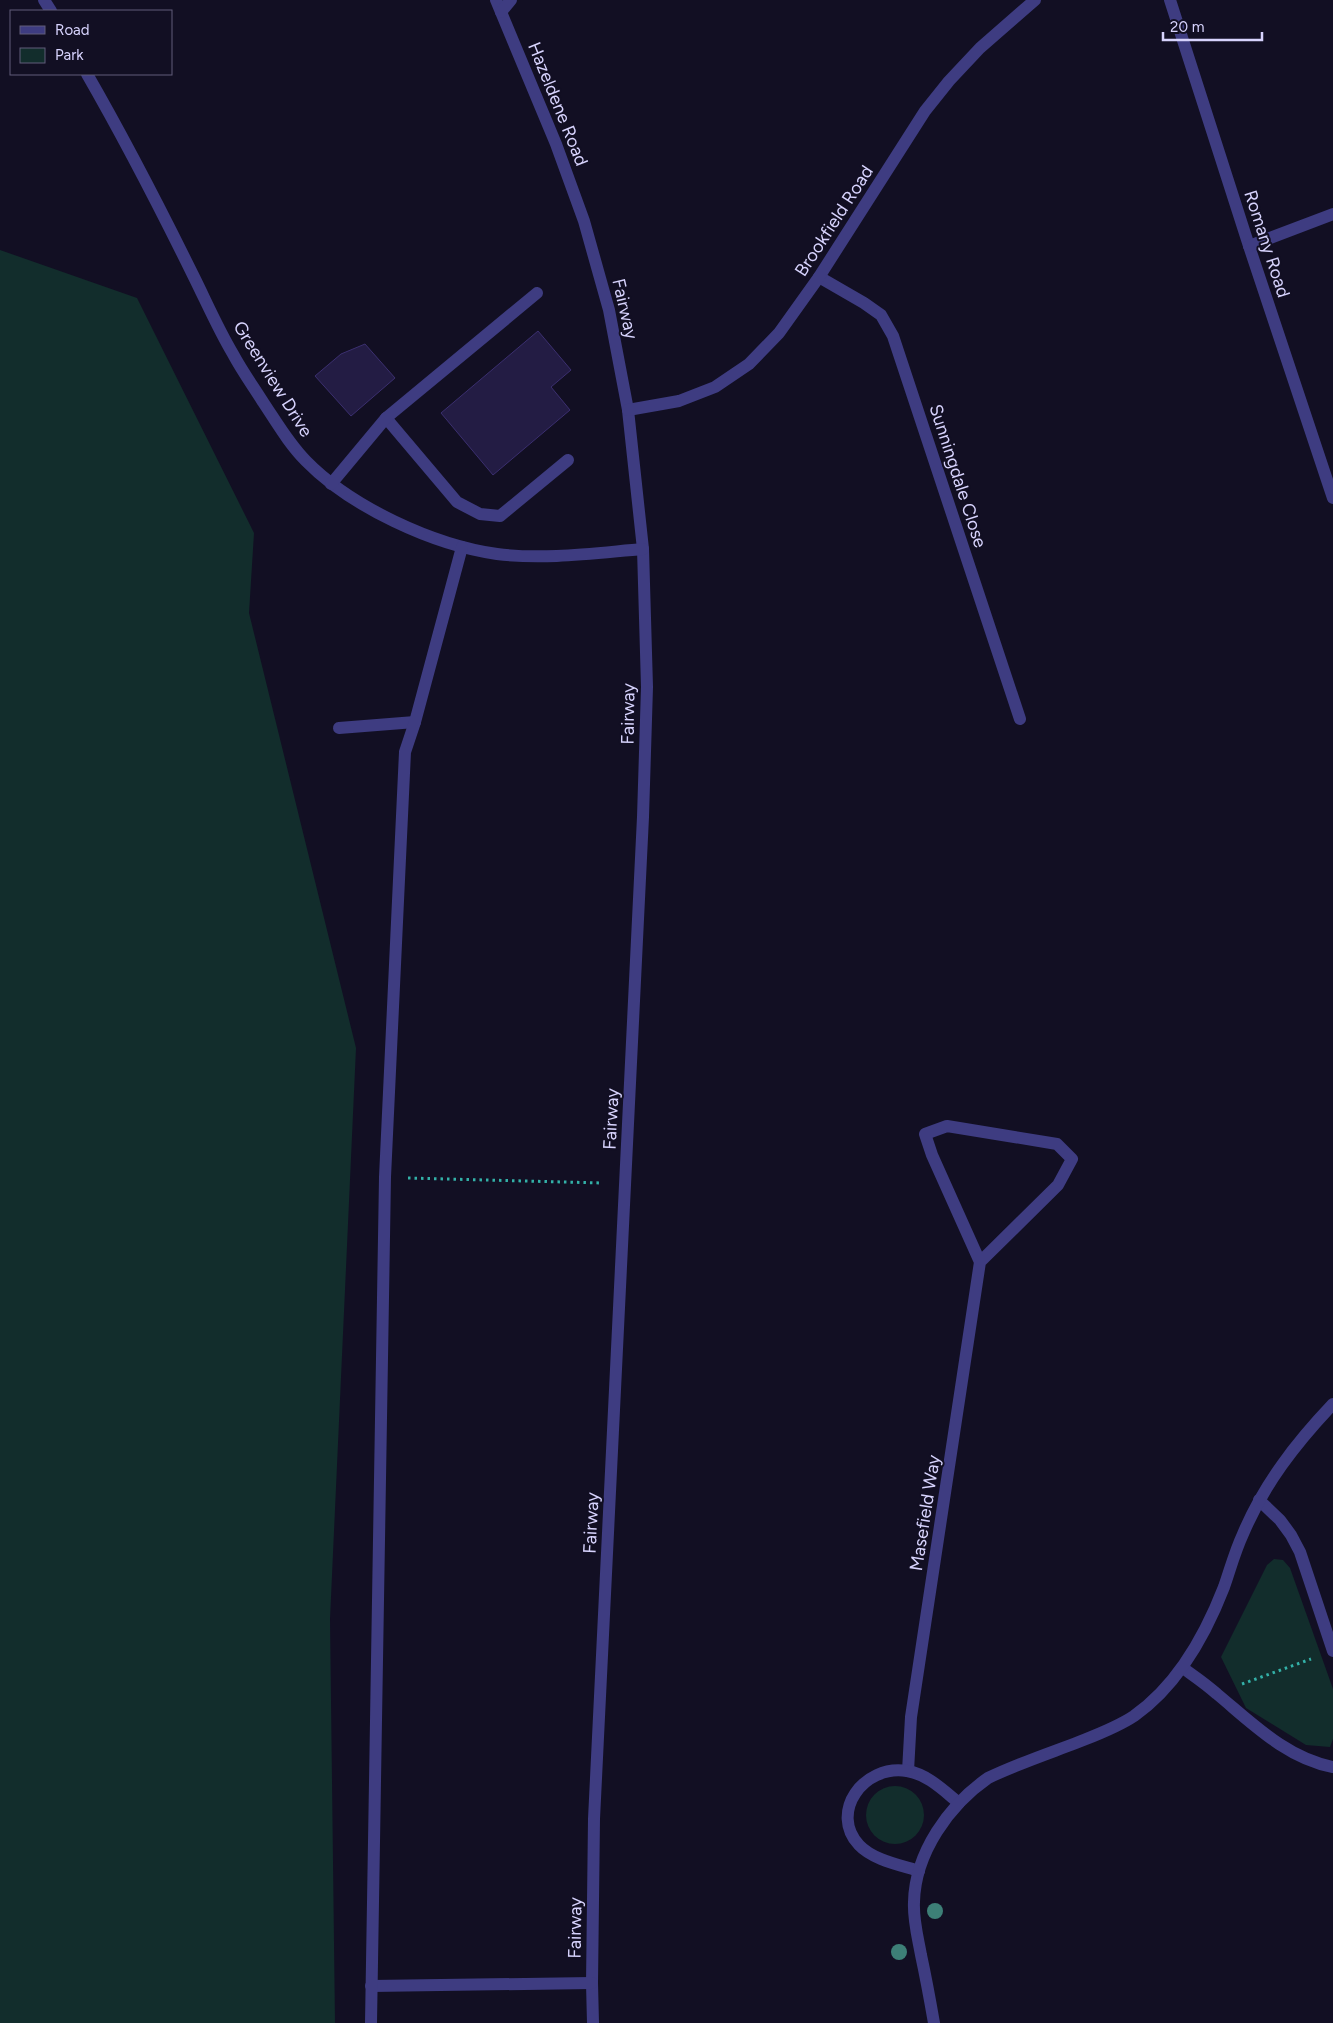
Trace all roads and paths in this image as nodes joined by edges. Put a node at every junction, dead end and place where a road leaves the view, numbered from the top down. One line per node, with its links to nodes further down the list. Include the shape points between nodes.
1 (511, 0): 4 (street)
2 (1035, 0): 9 (street, Brookfield Road, via 980,48 937,96)
3 (1170, 0): 8 (street, Romany Road)
4 (499, 6): 7 (street, Hazeldene Road, via 556,144)
5 (88, 75): 14 (street, Greenview Drive, via 133,154 232,354 283,433)
6 (1333, 214): 8 (street)
7 (584, 222): 11 (street, Fairway, via 609,310)
8 (1249, 246): 15 (street, Romany Road)
9 (819, 277): 11 (street, Brookfield Road, via 779,333 749,364 715,387 679,401); 18 (street, Sunningdale Close, via 864,303 880,316 893,336)
10 (538, 293): 12 (street)
11 (628, 410): 17 (street, Fairway)
12 (386, 418): 13 (street, via 457,502 480,514 500,516); 14 (street)
13 (568, 460)
14 (331, 484): 16 (street, Greenview Drive, via 381,514)
15 (1333, 498)
16 (462, 546): 17 (street, Greenview Drive, via 523,556); 19 (street)
17 (643, 549): 22 (street, Fairway, via 646,706 643,827)
18 (1020, 718)
19 (415, 722): 20 (street); 21 (street, via 405,752)
20 (339, 728)
21 (385, 1177): 22 (path); 35 (street)
22 (625, 1183): 34 (street, Fairway, via 594,1819)
23 (980, 1262): 23 (street, via 925,1134 947,1126 1057,1144 1072,1158 1058,1185); 31 (street, Masefield Way, via 911,1717)
24 (1333, 1404): 25 (street, via 1291,1452)
25 (1259, 1500): 26 (street, via 1280,1520 1300,1552); 28 (street, via 1242,1534 1200,1641)
26 (1333, 1651)
27 (1315, 1658): 29 (path)
28 (1183, 1668): 29 (street); 32 (street, via 1136,1715 1122,1724 988,1778)
29 (1217, 1693): 30 (street, via 1245,1719 1301,1758)
30 (1333, 1767)
31 (908, 1771): 32 (street, via 924,1777); 33 (street, via 883,1772 860,1785 851,1803 849,1823 859,1845 869,1853)
32 (959, 1803): 33 (street, via 935,1836)
33 (919, 1871): 38 (street, via 914,1917)
34 (592, 1983): 35 (street); 37 (street, Fairway)
35 (371, 1986): 36 (street)
36 (371, 2023)
37 (593, 2023)
38 (934, 2023)

